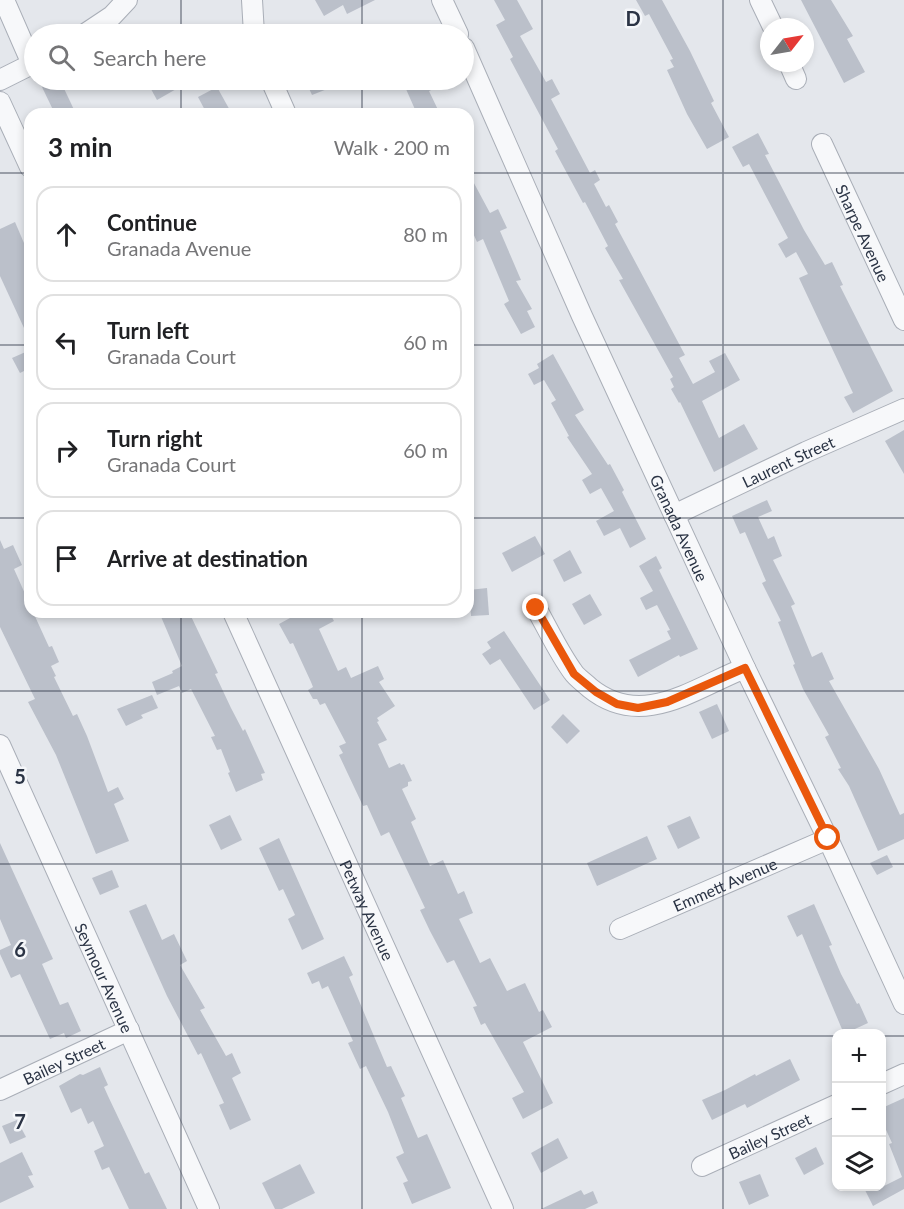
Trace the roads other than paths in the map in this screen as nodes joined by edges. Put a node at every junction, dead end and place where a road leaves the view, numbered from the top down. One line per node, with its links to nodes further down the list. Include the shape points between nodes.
1 (4, 0): 10 (street)
2 (127, 0): 7 (street)
3 (252, 0): 8 (street)
4 (442, 0): 9 (street)
5 (760, 0): 6 (street)
6 (768, 18)
7 (99, 24)
8 (253, 24)
9 (453, 24)
10 (24, 44)
11 (24, 68): 13 (street)
12 (474, 71): 21 (street, Granada Avenue)
13 (0, 80)
14 (275, 90): 16 (street)
15 (0, 102): 18 (street)
16 (283, 108)
17 (822, 144): 19 (street, Sharpe Avenue)
18 (24, 154)
19 (904, 320)
20 (904, 409): 21 (street, Laurent Street)
21 (674, 515): 24 (street, Granada Avenue)
22 (536, 608): 24 (street, via 574,674 617,704 638,708 667,702)
23 (236, 618): 36 (street, Petway Avenue)
24 (745, 668): 26 (street, Granada Avenue)
25 (0, 745): 29 (street, Seymour Avenue)
26 (828, 838): 27 (street, Emmett Avenue); 28 (street, Granada Avenue)
27 (620, 929)
28 (904, 1004)
29 (129, 1030): 32 (street, Bailey Street); 35 (street, Seymour Avenue)
30 (904, 1074): 31 (street)
31 (884, 1083)
32 (0, 1090)
33 (832, 1107): 34 (street, Bailey Street)
34 (702, 1166)
35 (209, 1209)
36 (503, 1209)

